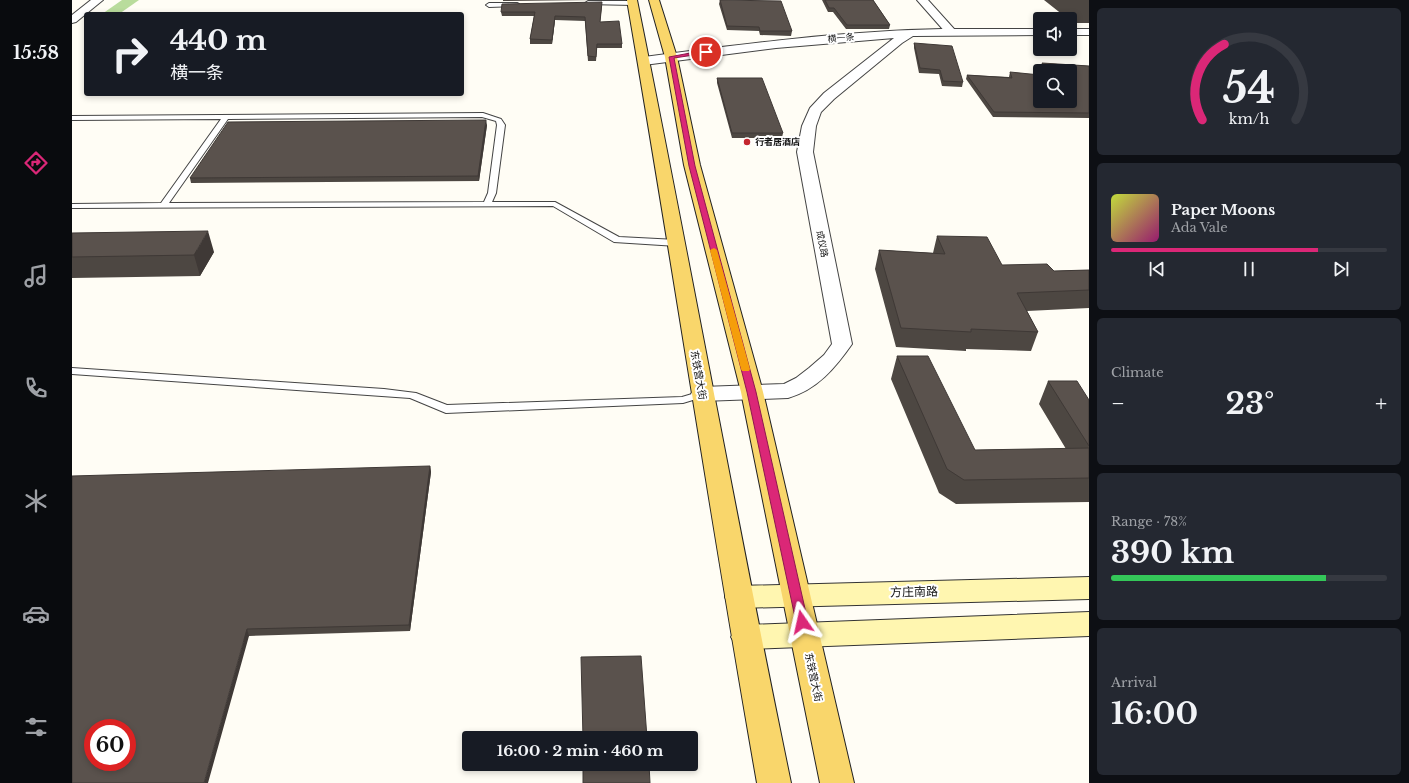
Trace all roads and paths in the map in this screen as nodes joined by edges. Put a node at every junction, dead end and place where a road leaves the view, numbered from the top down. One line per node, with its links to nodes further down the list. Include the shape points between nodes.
1 (82, 0): 9 (street)
2 (98, 0): 10 (street)
3 (654, 0): 16 (main road, 东铁营大街)
4 (922, 0): 11 (street)
5 (633, 1): 6 (lane); 17 (main road, 东铁营大街)
6 (580, 4)
7 (489, 5): 8 (lane)
8 (527, 5)
9 (72, 7)
10 (72, 20)
11 (952, 32): 12 (street, 横一条); 15 (street, 横一条)
12 (1033, 32)
13 (1077, 32): 14 (street)
14 (1089, 32)
15 (911, 33): 16 (street, 横一条, via 787,42); 27 (street, 成仪路, via 893,44 829,96 815,111 810,126 805,152 842,344 832,359 804,383 788,391)
16 (671, 57): 17 (street, 横一条); 27 (main road, 东铁营大街, via 692,166)
17 (644, 61): 25 (main road, 东铁营大街)
18 (112, 117): 19 (lane); 20 (lane); 21 (lane)
19 (226, 117): 22 (lane, via 492,117 499,120 501,125 492,193); 23 (lane)
20 (72, 118)
21 (72, 122)
22 (487, 204): 23 (lane); 25 (lane, via 555,204 617,240)
23 (164, 205): 24 (lane)
24 (72, 206)
25 (677, 243): 28 (main road, 东铁营大街)
26 (72, 370): 28 (lane, via 384,392 412,395 446,409 683,400)
27 (752, 392): 28 (street, 成仪路); 30 (main road, 东铁营大街)
28 (702, 394): 31 (main road, 东铁营大街)
29 (1089, 588): 30 (main road, 方庄南路)
30 (797, 596): 31 (main road, 方庄南路); 33 (main road, 东铁营大街)
31 (739, 597): 34 (main road, 东铁营大街)
32 (1089, 624): 33 (main road)
33 (804, 635): 34 (main road); 36 (main road, 东铁营大街)
34 (746, 637): 35 (main road, 东铁营大街)
35 (774, 783)
36 (837, 783)

